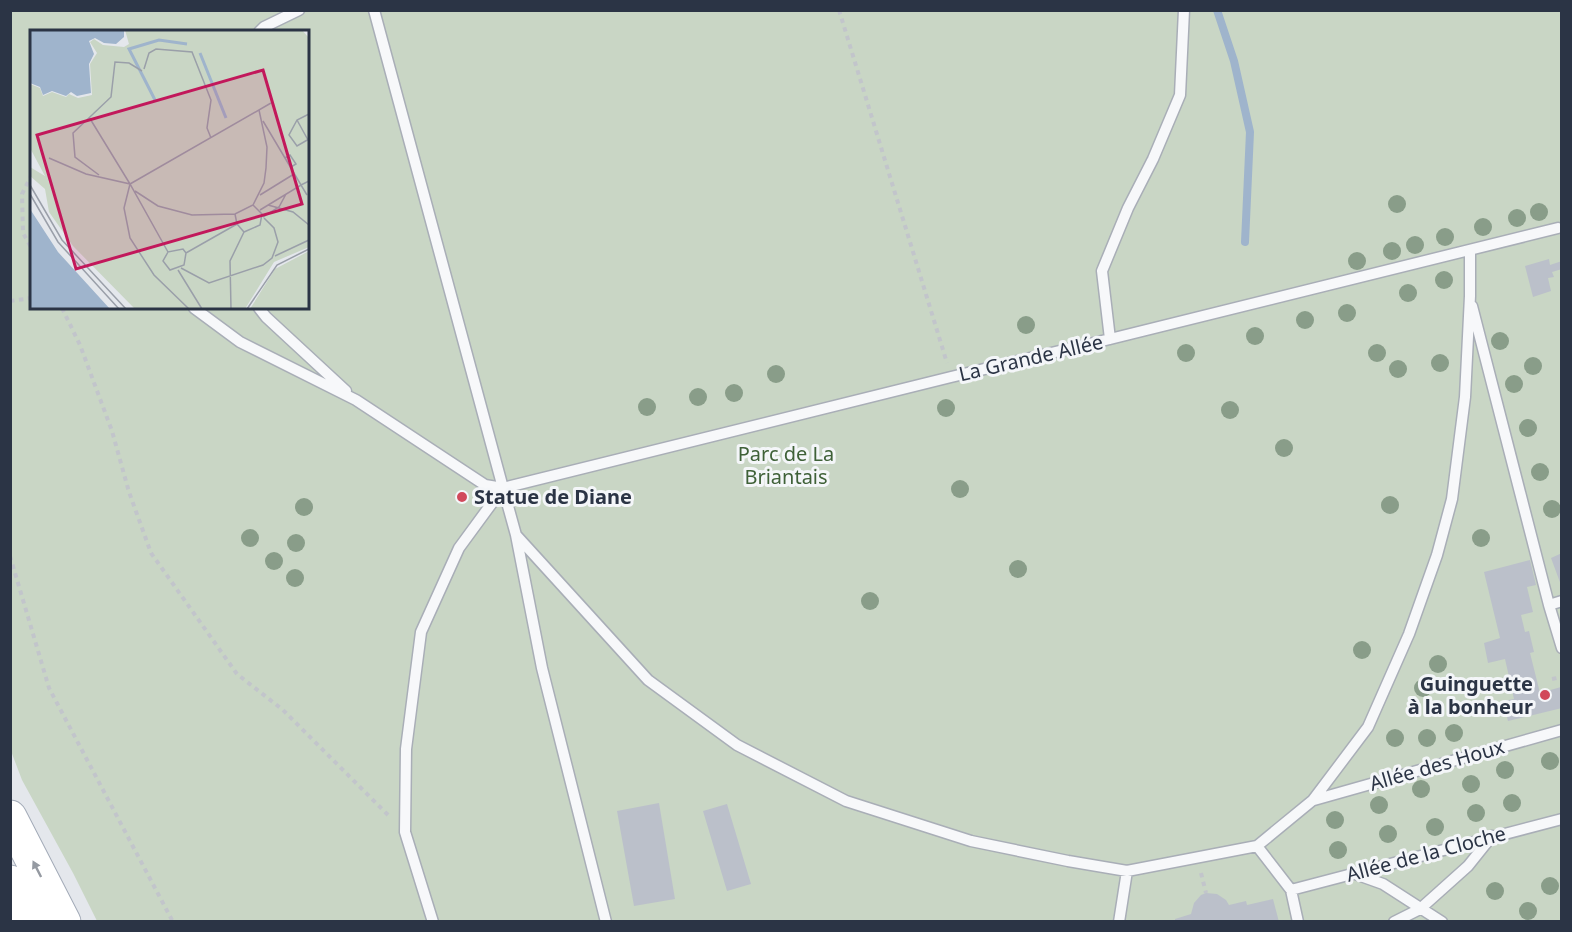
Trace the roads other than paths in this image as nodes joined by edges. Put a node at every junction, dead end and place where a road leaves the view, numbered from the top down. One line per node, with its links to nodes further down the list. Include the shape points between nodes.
1 (299, 10): 4 (lane)
2 (374, 10): 12 (lane)
3 (1184, 10): 10 (lane, via 1180,95 1102,271)
4 (261, 30)
5 (1558, 228): 6 (lane, La Grande Allée)
6 (1470, 251): 7 (lane); 10 (lane, La Grande Allée)
7 (1470, 296): 15 (lane); 18 (lane, via 1465,397 1452,499 1437,555 1409,634 1368,727)
8 (195, 309): 11 (lane, via 240,342)
9 (260, 309): 11 (lane)
10 (1110, 339): 12 (lane, La Grande Allée)
11 (356, 400): 12 (lane, via 484,485)
12 (503, 488): 13 (lane); 30 (lane, via 459,548 421,632 406,749 405,832)
13 (516, 535): 23 (lane, via 648,680 737,745 846,801 971,841); 31 (lane, via 542,668)
14 (1562, 601): 15 (lane)
15 (1549, 605): 16 (lane)
16 (1562, 648)
17 (1562, 730): 18 (lane, Allée des Houx)
18 (1313, 800): 22 (lane)
19 (10, 817): 29 (main road, one-way to 19)
20 (1562, 819): 21 (lane, Allée de la Cloche)
21 (1492, 836): 24 (lane, Allée de la Cloche); 27 (lane, via 1468,866)
22 (1257, 846): 23 (lane); 26 (lane)
23 (1127, 871): 32 (lane)
24 (1355, 874): 26 (lane, Allée de la Cloche); 27 (lane, via 1383,884)
25 (10, 882): 28 (main road)
26 (1291, 890): 33 (lane)
27 (1420, 909): 34 (lane); 35 (lane)
28 (30, 921)
29 (64, 921)
30 (432, 921)
31 (606, 921)
32 (1119, 921)
33 (1298, 921)
34 (1394, 921)
35 (1442, 921)

